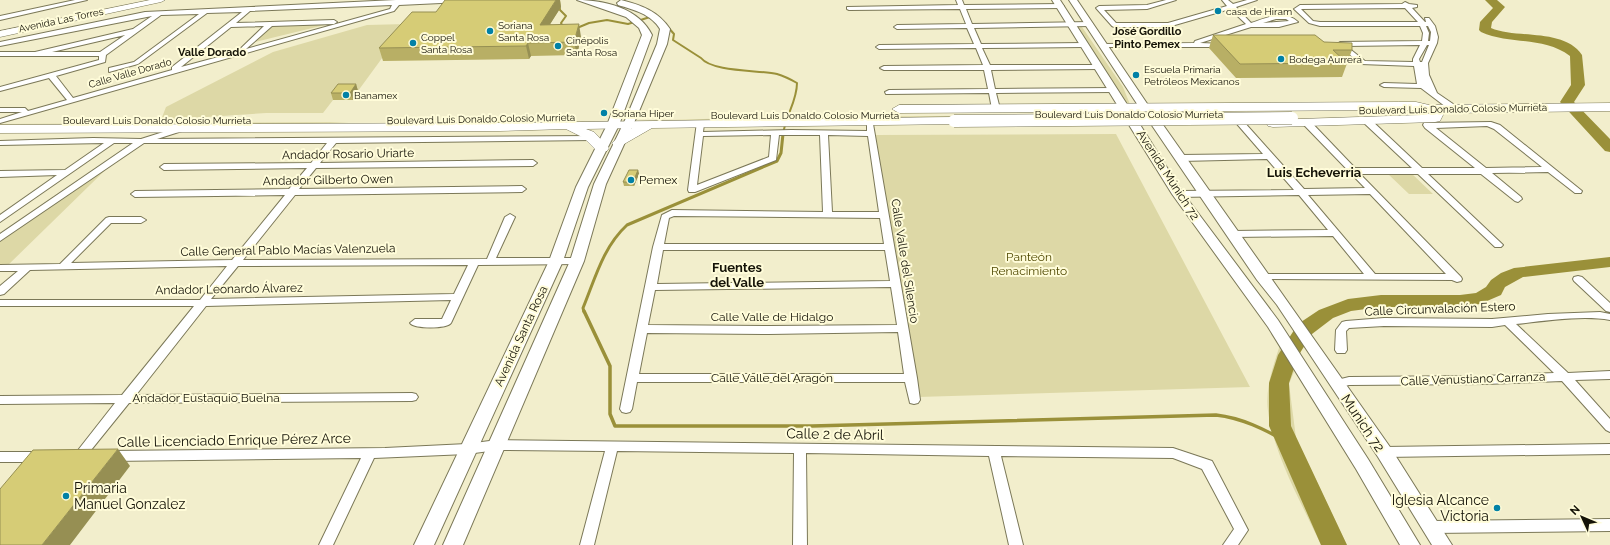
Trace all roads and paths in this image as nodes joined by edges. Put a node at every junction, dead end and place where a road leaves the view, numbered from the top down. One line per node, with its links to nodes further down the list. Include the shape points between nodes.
1 (66, 0): 22 (street)
2 (84, 0): 22 (street)
3 (161, 0): 34 (street, Avenida Las Torres)
4 (462, 0): 13 (street, Avenida Las Torres)
5 (581, 0): 78 (main road, Avenida Santa Rosa, via 633,17 645,27 647,35)
6 (611, 0): 78 (main road, Avenida Santa Rosa, via 651,14 660,20 665,29 662,44)
7 (959, 0): 17 (street)
8 (1073, 0): 26 (main road, Avenida Múnich 72)
9 (1173, 0): 16 (street, via 1148,7 1099,7 1114,25 1164,25)
10 (1225, 0): 16 (street)
11 (1254, 0): 16 (street)
12 (1400, 0): 15 (street)
13 (398, 1): 19 (street, Avenida Las Torres); 23 (street, Calle Valle Dorado, via 392,10)
14 (1058, 3): 17 (street); 29 (main road, Avenida Múnich 72)
15 (1407, 3): 24 (street); 24 (street, via 1298,8 1311,22 1320,24); 28 (street, via 1415,6)
16 (1231, 6): 27 (street)
17 (962, 7): 18 (street); 31 (street)
18 (849, 8)
19 (248, 10): 20 (street, Avenida Las Torres); 30 (street)
20 (206, 11): 21 (street, Avenida Las Torres); 55 (street)
21 (160, 13): 33 (street); 37 (street, Avenida Las Torres, via 129,16)
22 (0, 18)
23 (352, 21): 25 (street); 46 (street, Calle Valle Dorado)
24 (1422, 23): 28 (street); 35 (street, via 1426,33)
25 (270, 24): 30 (street); 46 (street)
26 (1090, 24): 29 (street); 42 (main road, Avenida Múnich 72)
27 (1250, 24): 27 (street, via 1282,16 1295,22 1279,25); 39 (street)
28 (1430, 24): 36 (street, via 1434,29)
29 (1073, 25): 31 (street); 38 (main road, Avenida Múnich 72)
30 (229, 26): 53 (street)
31 (970, 26): 32 (street); 41 (street)
32 (897, 27)
33 (138, 29): 45 (street); 47 (street)
34 (0, 34)
35 (1425, 42): 36 (street); 48 (street); 48 (street, via 1340,44 1363,63)
36 (1434, 43): 49 (street)
37 (0, 44)
38 (1084, 45): 41 (street); 51 (main road, Avenida Múnich 72)
39 (1188, 45): 40 (street); 42 (street)
40 (1234, 45)
41 (979, 46): 43 (street); 50 (street)
42 (1105, 46): 66 (main road, Avenida Múnich 72)
43 (880, 47)
44 (0, 54): 45 (street)
45 (35, 54): 47 (street)
46 (237, 54): 53 (street, Calle Valle Dorado)
47 (103, 58): 54 (street); 55 (street)
48 (1416, 64): 49 (street); 57 (street)
49 (1425, 64): 58 (street)
50 (987, 67): 51 (street); 52 (street); 62 (street)
51 (1098, 67): 60 (main road, Avenida Múnich 72)
52 (884, 68)
53 (172, 72): 55 (street, Calle Valle Dorado)
54 (51, 75): 59 (street); 64 (street)
55 (119, 78): 64 (street, Calle Valle Dorado)
56 (1384, 85): 57 (street)
57 (1420, 85): 58 (street); 63 (street)
58 (1429, 86): 63 (street)
59 (0, 89)
60 (1113, 90): 62 (street); 71 (main road, Avenida Múnich 72)
61 (889, 92): 62 (street)
62 (992, 92): 69 (street)
63 (1434, 95): 68 (street)
64 (71, 100): 73 (street, Calle Valle Dorado)
65 (1610, 107): 74 (highway, Boulevard Luis Donaldo Colosio Murrieta)
66 (1145, 108): 67 (highway); 71 (highway); 83 (highway, Avenida Múnich 72)
67 (1181, 108): 76 (highway, via 1416,106); 84 (highway, via 1171,111 1171,115)
68 (1453, 108): 74 (highway, Boulevard Luis Donaldo Colosio Murrieta, via 1535,107); 76 (highway, Boulevard Luis Donaldo Colosio Murrieta)
69 (996, 109): 70 (highway); 79 (highway, via 819,111)
70 (1081, 109): 71 (highway); 88 (highway, via 1096,117 1094,122)
71 (1125, 109): 89 (highway, Avenida Múnich 72)
72 (0, 110): 73 (street)
73 (37, 110): 77 (street, Calle Valle Dorado)
74 (1589, 110): 75 (highway, Boulevard Luis Donaldo Colosio Murrieta); 76 (highway, Boulevard Luis Donaldo Colosio Murrieta)
75 (1610, 113)
76 (1429, 117): 79 (highway, Boulevard Luis Donaldo Colosio Murrieta, bridge, via 1290,115); 80 (highway); 107 (street, via 1497,127); 109 (street)
77 (0, 121): 78 (highway, Boulevard Luis Donaldo Colosio Murrieta)
78 (622, 121): 82 (highway, Boulevard Luis Donaldo Colosio Murrieta); 86 (highway, Boulevard Luis Donaldo Colosio Murrieta); 87 (highway, Boulevard Luis Donaldo Colosio Murrieta); 99 (main road, Avenida Santa Rosa); 101 (main road, Avenida Santa Rosa)
79 (797, 121): 87 (highway, Boulevard Luis Donaldo Colosio Murrieta); 94 (highway, via 812,126); 95 (street)
80 (1367, 121): 81 (highway); 111 (street)
81 (1307, 122): 85 (highway); 108 (street)
82 (654, 124): 93 (highway, Boulevard Luis Donaldo Colosio Murrieta); 99 (highway, via 630,134)
83 (1157, 124): 84 (highway); 89 (highway); 103 (main road, Avenida Múnich 72)
84 (1189, 124): 85 (highway)
85 (1241, 124): 102 (street)
86 (567, 125): 92 (highway, Boulevard Luis Donaldo Colosio Murrieta, via 484,128); 101 (highway)
87 (777, 125): 93 (highway, Boulevard Luis Donaldo Colosio Murrieta); 93 (street, via 773,158 691,189)
88 (1086, 125): 89 (highway); 94 (highway)
89 (1135, 125): 120 (main road, Avenida Múnich 72)
90 (106, 128): 91 (highway, Boulevard Luis Donaldo Colosio Murrieta); 92 (highway, Boulevard Luis Donaldo Colosio Murrieta); 96 (street, via 116,134)
91 (0, 129)
92 (179, 129): 97 (street)
93 (699, 129)
94 (871, 130): 95 (street); 123 (street, Calle Valle del Silencio)
95 (824, 133): 122 (street)
96 (113, 140): 97 (street); 100 (street); 110 (street)
97 (142, 141): 98 (street); 129 (street)
98 (333, 141): 101 (street); 105 (street)
99 (619, 142): 134 (main road, Avenida Santa Rosa, via 600,184)
100 (0, 143)
101 (597, 143): 133 (main road, Avenida Santa Rosa)
102 (1268, 156): 103 (street); 117 (street)
103 (1181, 158): 118 (main road, Avenida Múnich 72)
104 (533, 163): 105 (street, Andador Rosario Uriarte)
105 (312, 166): 106 (street, Andador Rosario Uriarte); 116 (street)
106 (164, 167)
107 (1550, 169): 109 (street); 115 (street)
108 (1355, 171): 111 (street); 114 (street)
109 (1486, 171): 111 (street); 121 (street)
110 (68, 172): 112 (street); 125 (street)
111 (1422, 172): 130 (street)
112 (0, 174)
113 (522, 189): 116 (street, Andador Gilberto Owen)
114 (1374, 191): 117 (street); 142 (street, via 1456,278)
115 (1578, 191)
116 (290, 192): 119 (street, Andador Gilberto Owen); 137 (street)
117 (1301, 192): 118 (street); 127 (street)
118 (1206, 193): 120 (street); 128 (main road, Avenida Múnich 72)
119 (135, 194)
120 (1178, 194): 155 (main road, Avenida Múnich 72)
121 (1518, 199)
122 (828, 214): 123 (street); 131 (street, via 668,214 664,217)
123 (884, 214): 132 (street, Calle Valle del Silencio)
124 (510, 217): 136 (street)
125 (0, 219)
126 (141, 220): 138 (street, via 109,220)
127 (1335, 233): 128 (street); 142 (street)
128 (1233, 234): 141 (main road, Avenida Múnich 72)
129 (0, 238)
130 (1498, 245)
131 (658, 247): 132 (street); 145 (street)
132 (889, 247): 144 (street, Calle Valle del Silencio)
133 (556, 261): 134 (street, Calle General Pablo Macías Valenzuela); 136 (street, Calle General Pablo Macías Valenzuela); 173 (main road, Avenida Santa Rosa)
134 (577, 261): 170 (main road, Avenida Santa Rosa)
135 (474, 262): 136 (street, Calle General Pablo Macías Valenzuela); 137 (street, Calle General Pablo Macías Valenzuela); 147 (street)
136 (490, 262)
137 (233, 263): 138 (street, Calle General Pablo Macías Valenzuela); 149 (street)
138 (63, 266): 139 (street, Calle General Pablo Macías Valenzuela)
139 (28, 267): 140 (street, Calle General Pablo Macías Valenzuela); 146 (street)
140 (0, 268)
141 (1262, 277): 142 (street); 148 (main road, Avenida Múnich 72)
142 (1372, 277)
143 (1578, 279): 151 (street)
144 (896, 284): 145 (street); 156 (street, Calle Valle del Silencio)
145 (650, 287): 157 (street)
146 (0, 292)
147 (458, 297): 149 (street, Andador Leonardo Álvarez); 154 (street, via 446,323)
148 (1282, 302): 163 (main road, Munich 72)
149 (202, 303): 150 (street, Andador Leonardo Álvarez); 165 (street)
150 (0, 304)
151 (1610, 309)
152 (1610, 317): 153 (street, Calle Circunvalación Estero, via 1548,317)
153 (1507, 321): 158 (street, Calle Circunvalación Estero, via 1384,322 1346,325 1341,330); 160 (street)
154 (415, 323)
155 (1273, 324): 189 (main road, Munich 72)
156 (903, 328): 157 (street, Calle Valle de Hidalgo); 162 (street, Calle Valle del Silencio)
157 (642, 329): 161 (street)
158 (1341, 350)
159 (1610, 375): 160 (street, Calle Venustiano Carranza)
160 (1564, 376): 163 (street, Calle Venustiano Carranza, via 1485,380 1349,381); 169 (street)
161 (632, 378): 162 (street, Calle Valle del Aragón); 168 (street)
162 (911, 378): 167 (street, Calle Valle del Silencio)
163 (1337, 384): 176 (main road, Munich 72)
164 (412, 397): 165 (street, Andador Eustaquio Buelna)
165 (125, 398): 166 (street, Andador Eustaquio Buelna); 179 (street)
166 (0, 400)
167 (914, 400)
168 (626, 409)
169 (1610, 427)
170 (497, 445): 171 (street, Calle 2 de Abril); 173 (street, Calle 2 de Abril); 184 (main road, Avenida Santa Rosa)
171 (612, 447): 172 (street, Calle 2 de Abril); 185 (street)
172 (800, 448): 175 (street, Calle 2 de Abril); 186 (street)
173 (467, 449): 177 (street, Calle Licenciado Enrique Pérez Arce); 183 (main road, Avenida Santa Rosa)
174 (1610, 449): 176 (street)
175 (994, 451): 187 (street); 188 (street, Calle 2 de Abril, via 1173,453 1207,465 1241,530)
176 (1384, 452): 181 (main road, Munich 72)
177 (370, 453): 179 (street, Calle Licenciado Enrique Pérez Arce); 182 (street)
178 (0, 457): 179 (street, Calle Licenciado Enrique Pérez Arce)
179 (79, 457)
180 (1610, 525): 181 (street)
181 (1432, 526): 190 (main road, Munich 72)
182 (326, 545)
183 (424, 545)
184 (453, 545)
185 (587, 545)
186 (800, 545)
187 (1016, 545)
188 (1230, 545)
189 (1410, 545)
190 (1442, 545)

